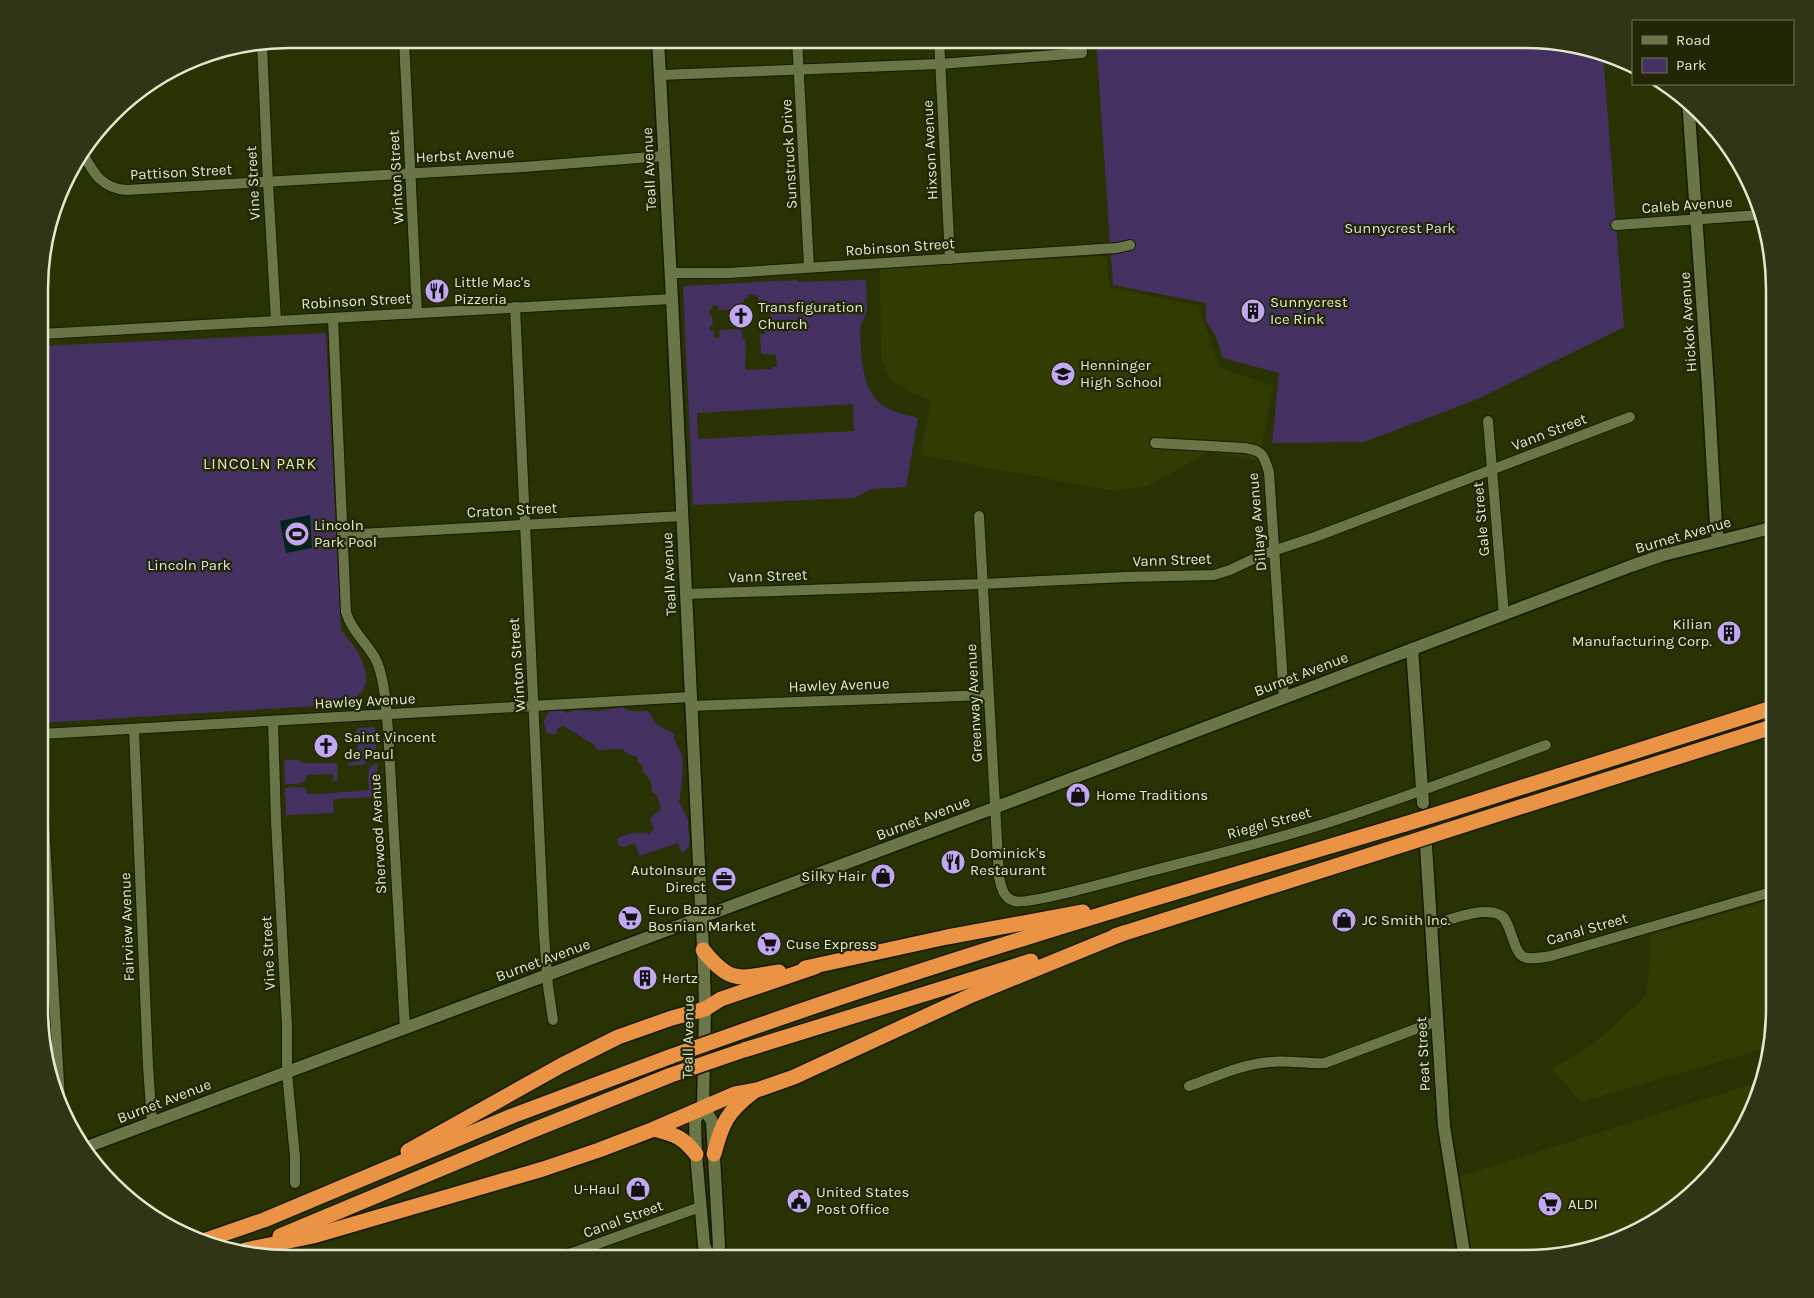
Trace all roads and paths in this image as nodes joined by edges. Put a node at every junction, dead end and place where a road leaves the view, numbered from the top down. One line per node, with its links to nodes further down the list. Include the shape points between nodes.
1 (404, 48): 13 (street, Winton Street)
2 (658, 48): 9 (street, Teall Avenue)
3 (798, 48): 8 (street, Sunstruck Drive)
4 (939, 48): 7 (street, Hixson Avenue)
5 (1082, 48): 7 (street, via 1082,52)
6 (262, 49): 14 (street, Vine Street)
7 (940, 64): 8 (street); 19 (street, Hixson Avenue)
8 (799, 70): 9 (street); 20 (street, Sunstruck Drive)
9 (660, 75): 11 (street, Teall Avenue)
10 (1689, 111): 16 (street, Hickok Avenue)
11 (664, 156): 13 (street, Herbst Avenue); 21 (street, Teall Avenue)
12 (85, 159): 14 (street, Pattison Street, via 94,175 116,189)
13 (411, 174): 14 (street, Herbst Avenue); 24 (street, Winton Street)
14 (268, 183): 26 (street, Vine Street)
15 (1755, 215): 16 (street, Caleb Avenue)
16 (1697, 220): 17 (street, Caleb Avenue); 37 (street, Hickok Avenue)
17 (1616, 225)
18 (1130, 245): 19 (street, Robinson Street)
19 (950, 259): 20 (street, Robinson Street)
20 (809, 267): 21 (street, Robinson Street)
21 (671, 273): 22 (street, Teall Avenue)
22 (672, 300): 23 (street, Robinson Street); 32 (street, Teall Avenue)
23 (515, 307): 24 (street, Robinson Street); 34 (street, Winton Street)
24 (418, 313): 25 (street, Robinson Street)
25 (333, 318): 26 (street, Robinson Street); 36 (street, Sherwood Avenue)
26 (276, 320): 27 (street, Robinson Street)
27 (48, 334)
28 (1630, 417): 31 (street, Vann Street)
29 (1488, 421): 31 (street, Gale Street)
30 (1155, 443): 38 (street, Dillaye Avenue, via 1245,448 1261,452 1270,472)
31 (1492, 470): 38 (street, Vann Street); 41 (street, Gale Street)
32 (683, 516): 34 (street, Craton Street); 40 (street, Teall Avenue)
33 (979, 516): 39 (street, Greenway Avenue)
34 (525, 524): 36 (street, Craton Street); 46 (street, Winton Street)
35 (1766, 529): 37 (street, Burnet Avenue)
36 (342, 535): 48 (street, Sherwood Avenue, via 346,612 378,664)
37 (1718, 541): 41 (street, Burnet Avenue, via 1663,555)
38 (1275, 550): 39 (street, Vann Street, via 1214,575); 44 (street, Dillaye Avenue)
39 (982, 584): 40 (street, Vann Street); 43 (street, Greenway Avenue)
40 (686, 594): 45 (street, Teall Avenue)
41 (1504, 615): 42 (street, Burnet Avenue)
42 (1412, 649): 44 (street, Burnet Avenue); 54 (street)
43 (988, 695): 45 (street, Hawley Avenue); 56 (street, Greenway Avenue)
44 (1284, 698): 56 (street, Burnet Avenue)
45 (691, 702): 46 (street, Hawley Avenue); 62 (street, Teall Avenue)
46 (534, 706): 48 (street, Hawley Avenue); 67 (street, Winton Street)
47 (1766, 710): 61 (highway, bridge, via 1444,812)
48 (386, 715): 49 (street, Hawley Avenue); 71 (street, Sherwood Avenue)
49 (273, 721): 50 (street, Hawley Avenue); 72 (street, Vine Street)
50 (134, 728): 52 (street, Hawley Avenue); 77 (street, Fairview Avenue)
51 (1766, 729): 64 (highway, bridge)
52 (48, 734)
53 (1546, 745): 54 (street, Riegel Street)
54 (1422, 790): 55 (street); 58 (street, Riegel Street, via 1288,834 1047,897 1016,902 1003,892)
55 (1423, 803)
56 (994, 808): 58 (street, Greenway Avenue); 62 (street, Burnet Avenue)
57 (1426, 846): 63 (street, Peat Street)
58 (1002, 887)
59 (48, 892): 73 (street)
60 (1766, 894): 63 (street, Canal Street, via 1531,960 1518,954 1506,921 1500,915 1486,912 1469,914)
61 (1146, 901): 66 (highway, via 947,936); 82 (highway, bridge, via 808,1008 672,1056 512,1116)
62 (702, 918): 65 (street, Teall Avenue); 67 (street, Burnet Avenue)
63 (1432, 925): 70 (street, Peat Street)
64 (1124, 933): 75 (highway, via 972,995); 86 (highway, bridge, via 927,992 671,1075)
65 (703, 950): 66 (highway, via 717,966 742,978); 68 (street, Teall Avenue)
66 (815, 967): 68 (highway, via 721,999)
67 (548, 976): 69 (street, Winton Street); 71 (street, Burnet Avenue)
68 (705, 1009): 76 (street, Teall Avenue); 82 (highway, via 618,1038 562,1065)
69 (553, 1020)
70 (1438, 1021): 74 (street, via 1325,1062 1248,1065); 91 (street, Peat Street, via 1444,1126)
71 (404, 1029): 72 (street, Burnet Avenue)
72 (287, 1072): 77 (street, Burnet Avenue); 83 (street, Vine Street)
73 (59, 1084)
74 (1189, 1086)
75 (757, 1090): 76 (highway, via 735,1094); 81 (highway, via 728,1115)
76 (703, 1107): 78 (highway); 80 (street, Teall Avenue, via 695,1120); 81 (street, Teall Avenue, via 712,1121)
77 (152, 1123): 79 (street, Burnet Avenue)
78 (654, 1129): 80 (highway, via 678,1136); 87 (highway, via 543,1169 313,1236)
79 (89, 1146)
80 (696, 1154): 84 (street, Teall Avenue)
81 (714, 1154): 90 (street, Teall Avenue)
82 (357, 1180): 85 (highway, via 264,1220)
83 (295, 1183)
84 (700, 1207): 88 (street, Canal Street); 89 (street, Teall Avenue)
85 (211, 1238)
86 (252, 1247)
87 (257, 1248)
88 (580, 1250)
89 (706, 1250)
90 (718, 1250)
91 (1463, 1250)

